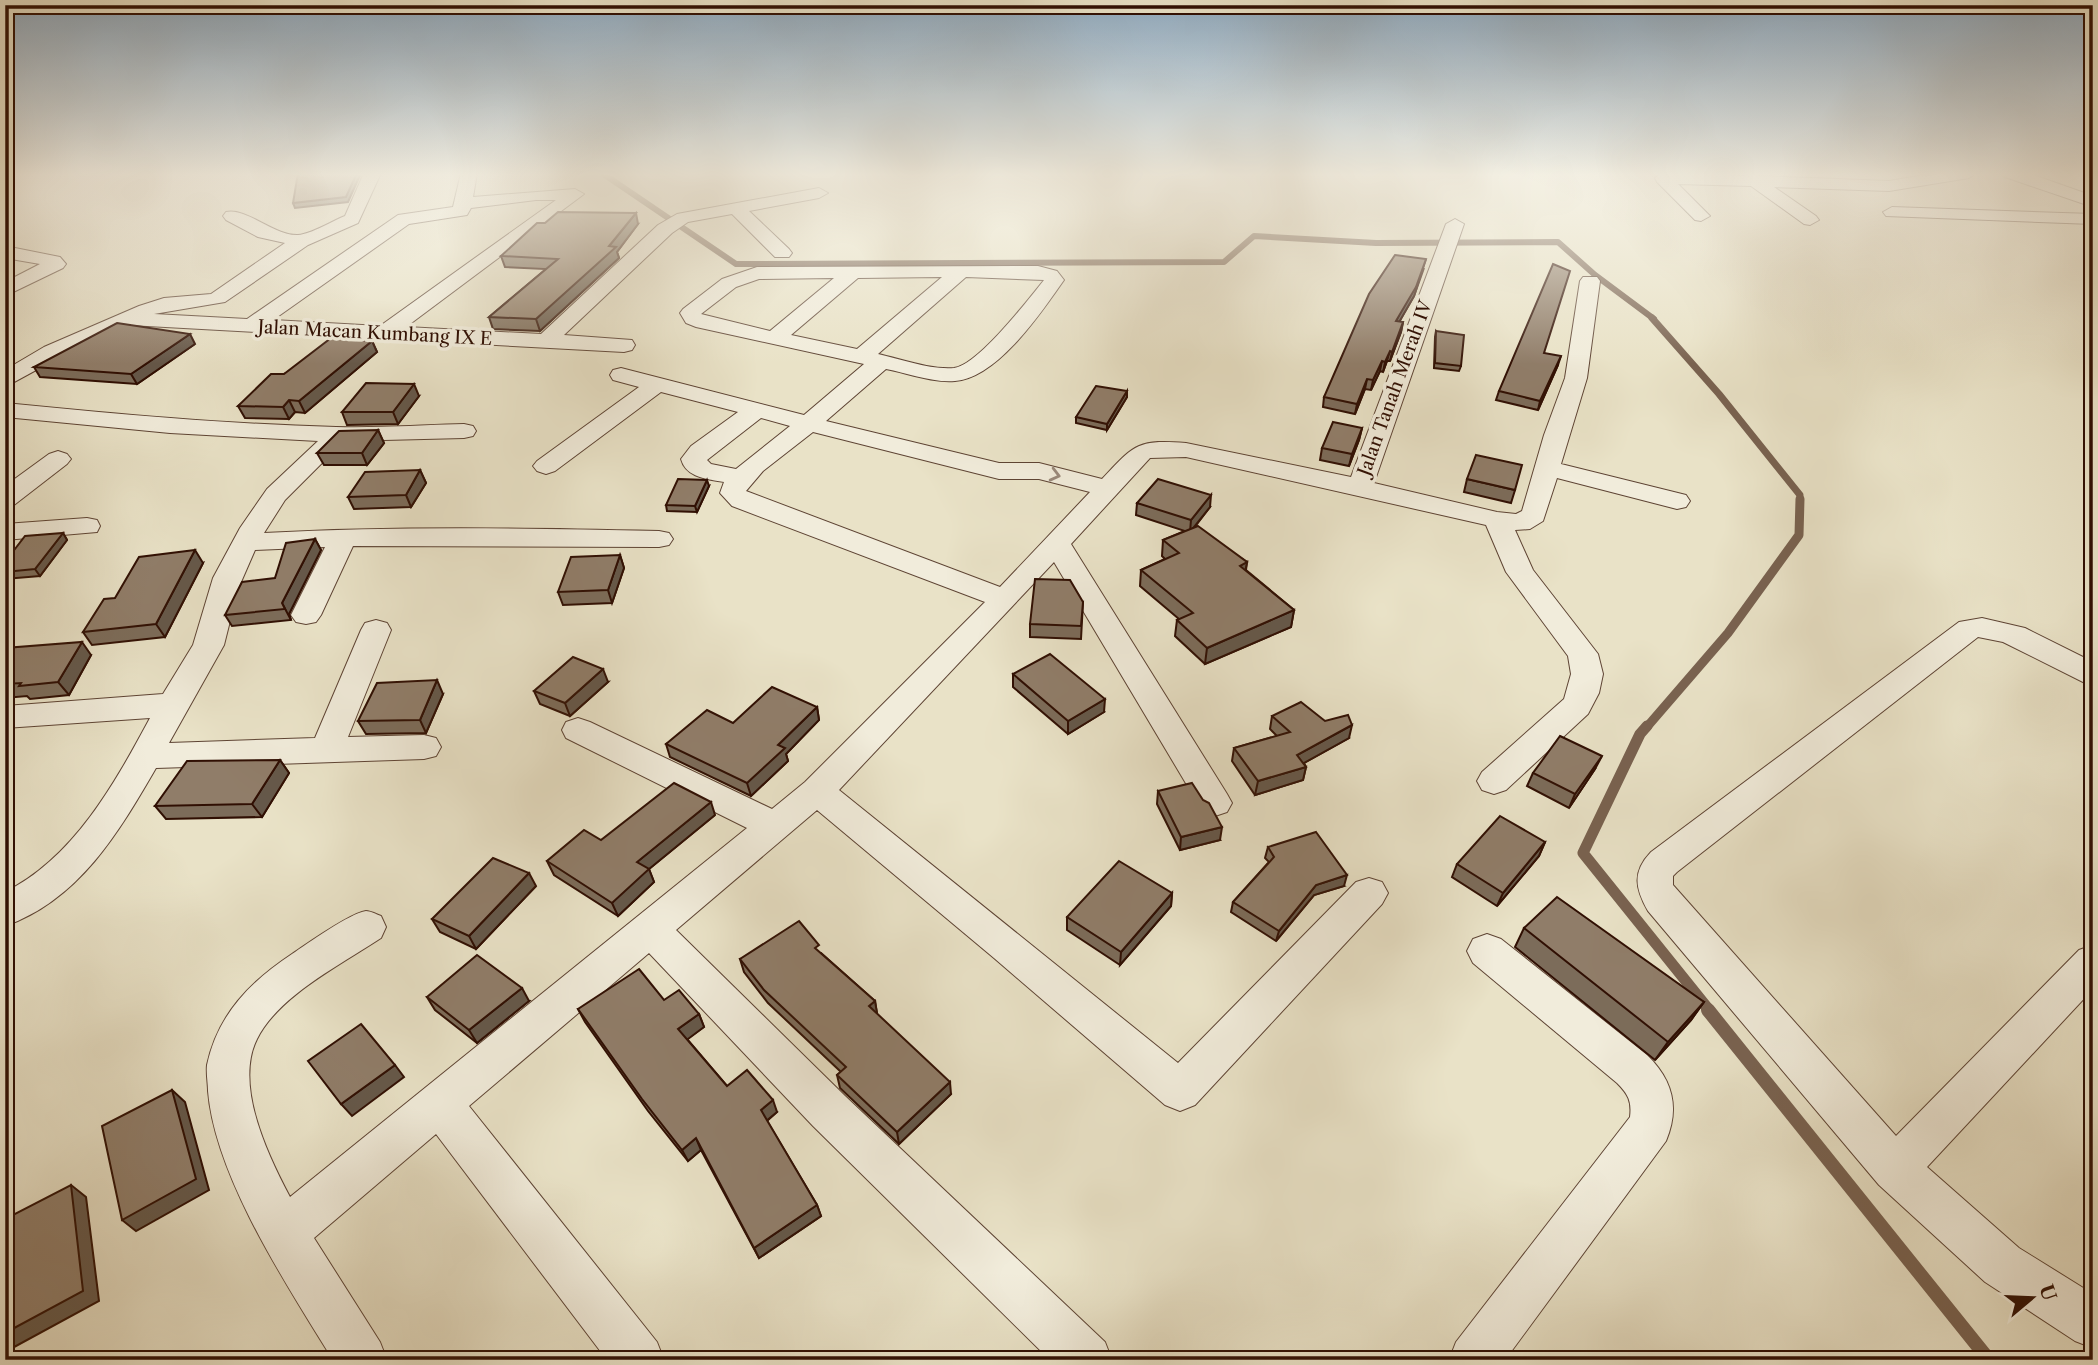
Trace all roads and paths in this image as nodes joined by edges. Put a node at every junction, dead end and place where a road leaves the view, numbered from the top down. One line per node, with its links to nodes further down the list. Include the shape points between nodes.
1 (282, 237): 8 (street)
2 (311, 237): 8 (street)
3 (379, 237): 16 (street)
4 (516, 237): 17 (street)
5 (660, 237): 19 (street)
6 (765, 237): 10 (street)
7 (1449, 237): 34 (street, Jalan Tanah Merah IV)
8 (301, 241): 15 (street, via 218,298 169,303)
9 (5, 252): 14 (street, via 56,264)
10 (782, 253)
11 (854, 271): 12 (street); 18 (street); 18 (street, via 746,276 729,283 690,313 703,323)
12 (961, 271): 21 (street); 21 (street, via 1038,272 1054,280 973,369 942,374)
13 (1590, 281): 32 (street, via 1576,378)
14 (5, 290)
15 (125, 319): 16 (street, Jalan Macan Kumbang IX E); 23 (street, via 52,352)
16 (251, 326): 17 (street, Jalan Macan Kumbang IX E)
17 (384, 333): 19 (street, Jalan Macan Kumbang IX E)
18 (776, 337): 21 (street)
19 (547, 341): 20 (street, Jalan Macan Kumbang IX E)
20 (624, 345)
21 (872, 358): 27 (street)
22 (621, 374): 24 (street)
23 (5, 380)
24 (657, 384): 26 (street); 31 (street)
25 (5, 410): 29 (street, via 118,423)
26 (757, 410): 27 (street); 33 (street, via 694,459 703,470)
27 (809, 423): 33 (street); 36 (street, via 999,471 1026,488)
28 (464, 431): 29 (street)
29 (338, 434): 43 (street, via 272,498)
30 (58, 459): 35 (street)
31 (545, 466)
32 (1548, 468): 37 (street); 38 (street, via 1532,518 1521,523)
33 (741, 478): 45 (street, via 732,490 741,500)
34 (1360, 487): 36 (street, via 1159,448 1137,455); 38 (street)
35 (5, 499)
36 (1099, 499): 44 (street)
37 (1678, 501)
38 (1497, 520): 55 (street, via 1520,572 1588,666 1585,691 1577,706)
39 (87, 526): 40 (street)
40 (5, 531)
41 (344, 536): 42 (street); 43 (street); 46 (street)
42 (659, 539)
43 (245, 542): 49 (street, via 229,574 212,637)
44 (1056, 542): 45 (street); 57 (street)
45 (1004, 599): 56 (street)
46 (306, 615)
47 (376, 630): 53 (street)
48 (2093, 676): 66 (street, via 2003,632 1982,626 1970,629 1657,869 1653,885 1661,901)
49 (172, 705): 50 (street); 54 (street)
50 (5, 717)
51 (578, 730): 58 (street)
52 (424, 747): 53 (street)
53 (327, 749): 54 (street)
54 (148, 756): 60 (street, via 99,832 54,879)
55 (1494, 781)
56 (817, 791): 58 (street); 59 (street, via 1180,1091)
57 (1215, 803)
58 (775, 826): 62 (street)
59 (1369, 893)
60 (5, 910)
61 (366, 927): 67 (street, via 288,978 258,1006 236,1034 226,1061 228,1098 246,1156)
62 (651, 930): 65 (street); 72 (street, via 829,1111)
63 (1487, 951): 69 (street, via 1632,1069 1654,1100 1650,1126)
64 (2093, 962): 66 (street)
65 (440, 1104): 67 (street); 71 (street)
66 (1895, 1170): 68 (street, via 2003,1265)
67 (284, 1231): 70 (street)
68 (2093, 1323)
69 (1487, 1355)
70 (362, 1360)
71 (639, 1360)
72 (1087, 1360)

